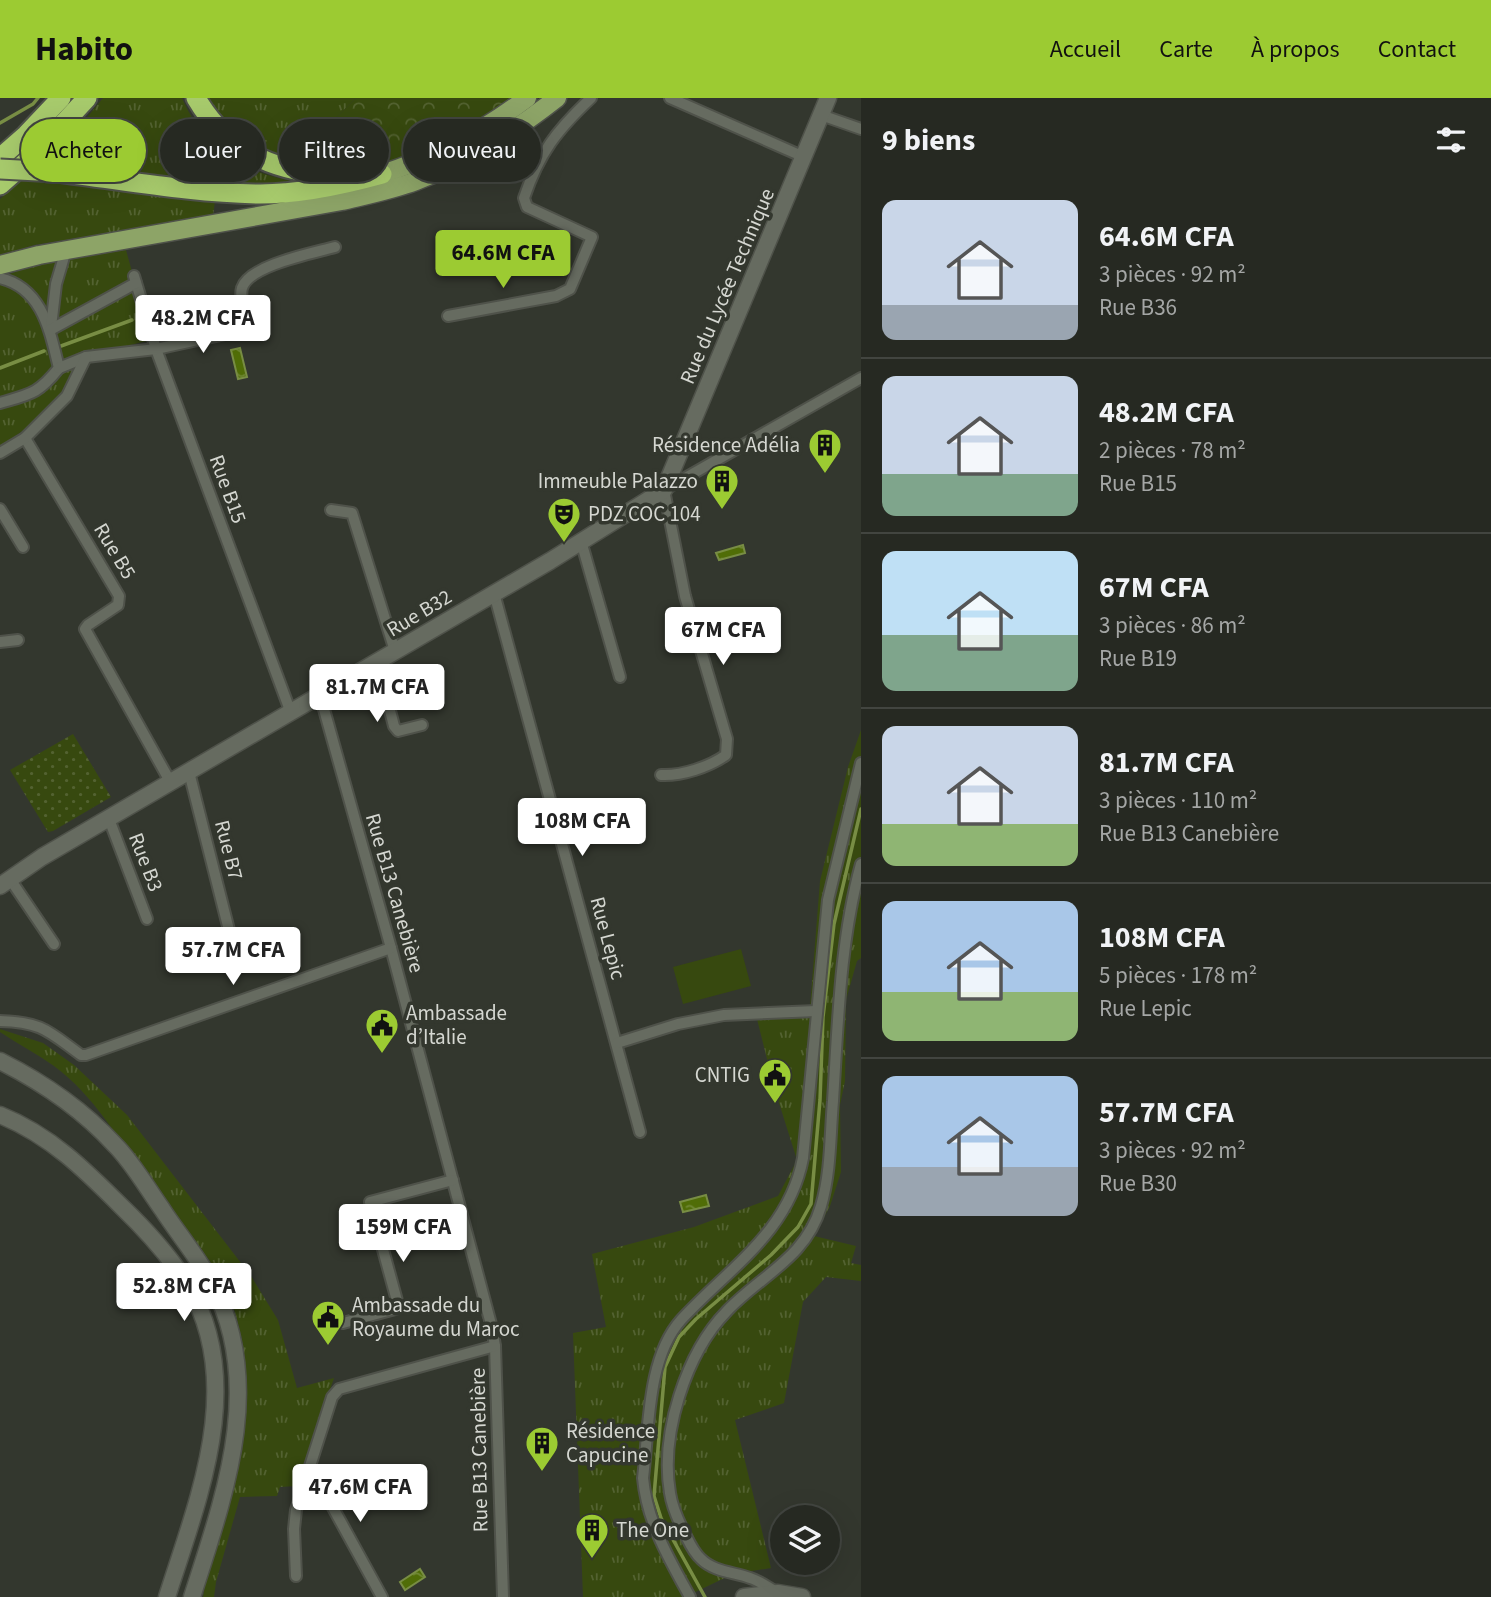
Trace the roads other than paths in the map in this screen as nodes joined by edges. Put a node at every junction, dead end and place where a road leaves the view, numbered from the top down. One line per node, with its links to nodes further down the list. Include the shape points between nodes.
1 (61, 98): 12 (highway)
2 (87, 98): 17 (highway)
3 (196, 98): 13 (highway, via 223,134)
4 (527, 98): 15 (main road, via 436,155)
5 (557, 98): 19 (main road, via 480,151 399,187)
6 (591, 98): 22 (street, via 542,153 524,198 527,207 592,237 570,289 556,296)
7 (670, 98): 11 (street)
8 (828, 98): 9 (main road, Rue du Lycée Technique)
9 (821, 115): 10 (street); 11 (main road, Rue du Lycée Technique)
10 (861, 129)
11 (804, 157): 31 (main road, Rue du Lycée Technique)
12 (0, 158)
13 (279, 167)
14 (0, 169): 16 (highway, bridge, via 262,194)
15 (389, 172)
16 (354, 182)
17 (0, 185)
18 (335, 247): 24 (street, via 278,263 244,284 247,328)
19 (66, 250): 20 (main road); 23 (street)
20 (0, 265)
21 (0, 278): 23 (street, via 27,291)
22 (448, 316)
23 (50, 330): 24 (street, Rue B15, via 135,280); 26 (street)
24 (156, 349): 25 (street); 43 (street, Rue B15)
25 (86, 357): 26 (street); 29 (street, via 67,397)
26 (59, 368): 28 (street, via 31,394)
27 (861, 378): 31 (street, Rue B32)
28 (0, 404)
29 (25, 438): 30 (street); 48 (street, Rue B5, via 119,596 118,605 85,629)
30 (0, 453)
31 (664, 490): 34 (main road, Rue B32); 47 (street, via 685,596 728,748 726,755 708,764)
32 (0, 509): 35 (street)
33 (331, 510): 39 (street, via 352,513)
34 (581, 541): 36 (main road, Rue B32); 41 (street)
35 (23, 547)
36 (494, 593): 39 (main road, Rue B32); 58 (street, Rue Lepic)
37 (18, 640): 38 (street)
38 (0, 642)
39 (395, 651): 40 (main road, Rue B32)
40 (377, 662): 42 (main road, Rue B32); 44 (street, via 394,726 398,731)
41 (621, 677)
42 (320, 695): 43 (main road, Rue B32); 55 (street, Rue B13 Canebière)
43 (291, 713): 46 (main road, Rue B32)
44 (422, 725)
45 (861, 763): 56 (street, via 828,900)
46 (189, 772): 48 (main road, Rue B32); 53 (street, Rue B7)
47 (661, 775)
48 (171, 783): 49 (main road, Rue B32)
49 (109, 819): 51 (main road, Rue B32); 52 (street, Rue B3)
50 (861, 864): 67 (street, via 840,992 828,1171 820,1211 789,1259 710,1329 690,1366 669,1448 670,1496 695,1553 711,1566 752,1578)
51 (5, 883): 54 (street)
52 (147, 919)
53 (231, 938)
54 (54, 944)
55 (391, 948): 57 (street, via 86,1055 34,1024); 62 (street, Rue B13 Canebière)
56 (816, 1011): 58 (street, via 724,1015); 72 (street, via 803,1158 791,1200 754,1249 670,1332 659,1354 643,1479 645,1498)
57 (0, 1021)
58 (617, 1043): 61 (street, Rue Lepic)
59 (0, 1061): 69 (main road, via 52,1091 116,1146 212,1283 228,1319 237,1361 237,1430)
60 (0, 1115): 68 (main road, via 55,1145 148,1231 189,1286 201,1315 214,1367 214,1428)
61 (640, 1132)
62 (453, 1180): 63 (street, via 370,1202 399,1308); 64 (street, Rue B13 Canebière)
63 (344, 1323)
64 (495, 1346): 65 (street, via 339,1389 332,1397); 71 (street, Rue B13 Canebière)
65 (309, 1470): 66 (street, via 296,1510); 70 (street)
66 (296, 1576)
67 (778, 1594): 73 (main road); 74 (main road)
68 (167, 1597)
69 (192, 1597)
70 (382, 1597)
71 (503, 1597)
72 (690, 1597)
73 (744, 1597)
74 (802, 1597)

